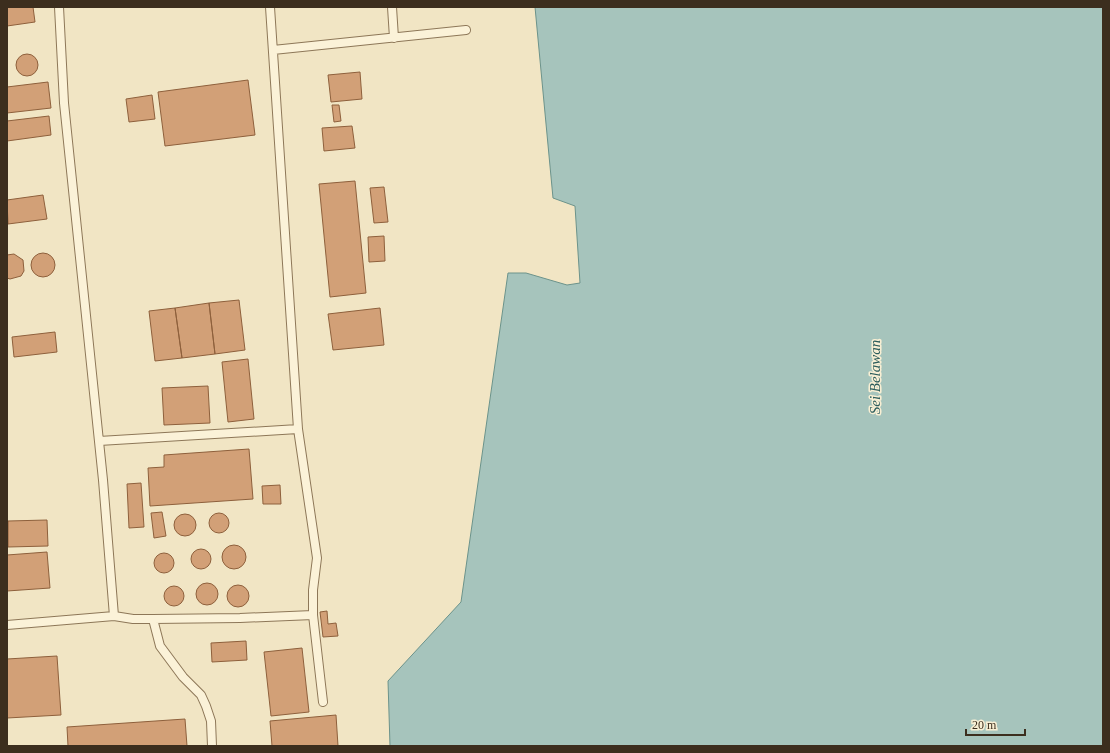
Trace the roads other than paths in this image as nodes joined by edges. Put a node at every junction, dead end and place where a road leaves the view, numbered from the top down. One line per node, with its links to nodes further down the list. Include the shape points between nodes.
1 (59, 7): 8 (lane, via 64,103)
2 (270, 7): 6 (lane)
3 (392, 7): 5 (lane)
4 (466, 30): 5 (lane)
5 (394, 38): 6 (lane)
6 (273, 50): 7 (lane)
7 (298, 429): 8 (lane); 9 (lane, via 317,558)
8 (99, 440): 10 (lane)
9 (313, 614): 11 (lane); 13 (lane)
10 (114, 616): 11 (lane, via 133,620); 12 (lane)
11 (153, 619): 14 (lane, via 160,646 183,677 201,695 211,721)
12 (7, 625)
13 (322, 702)
14 (212, 746)

